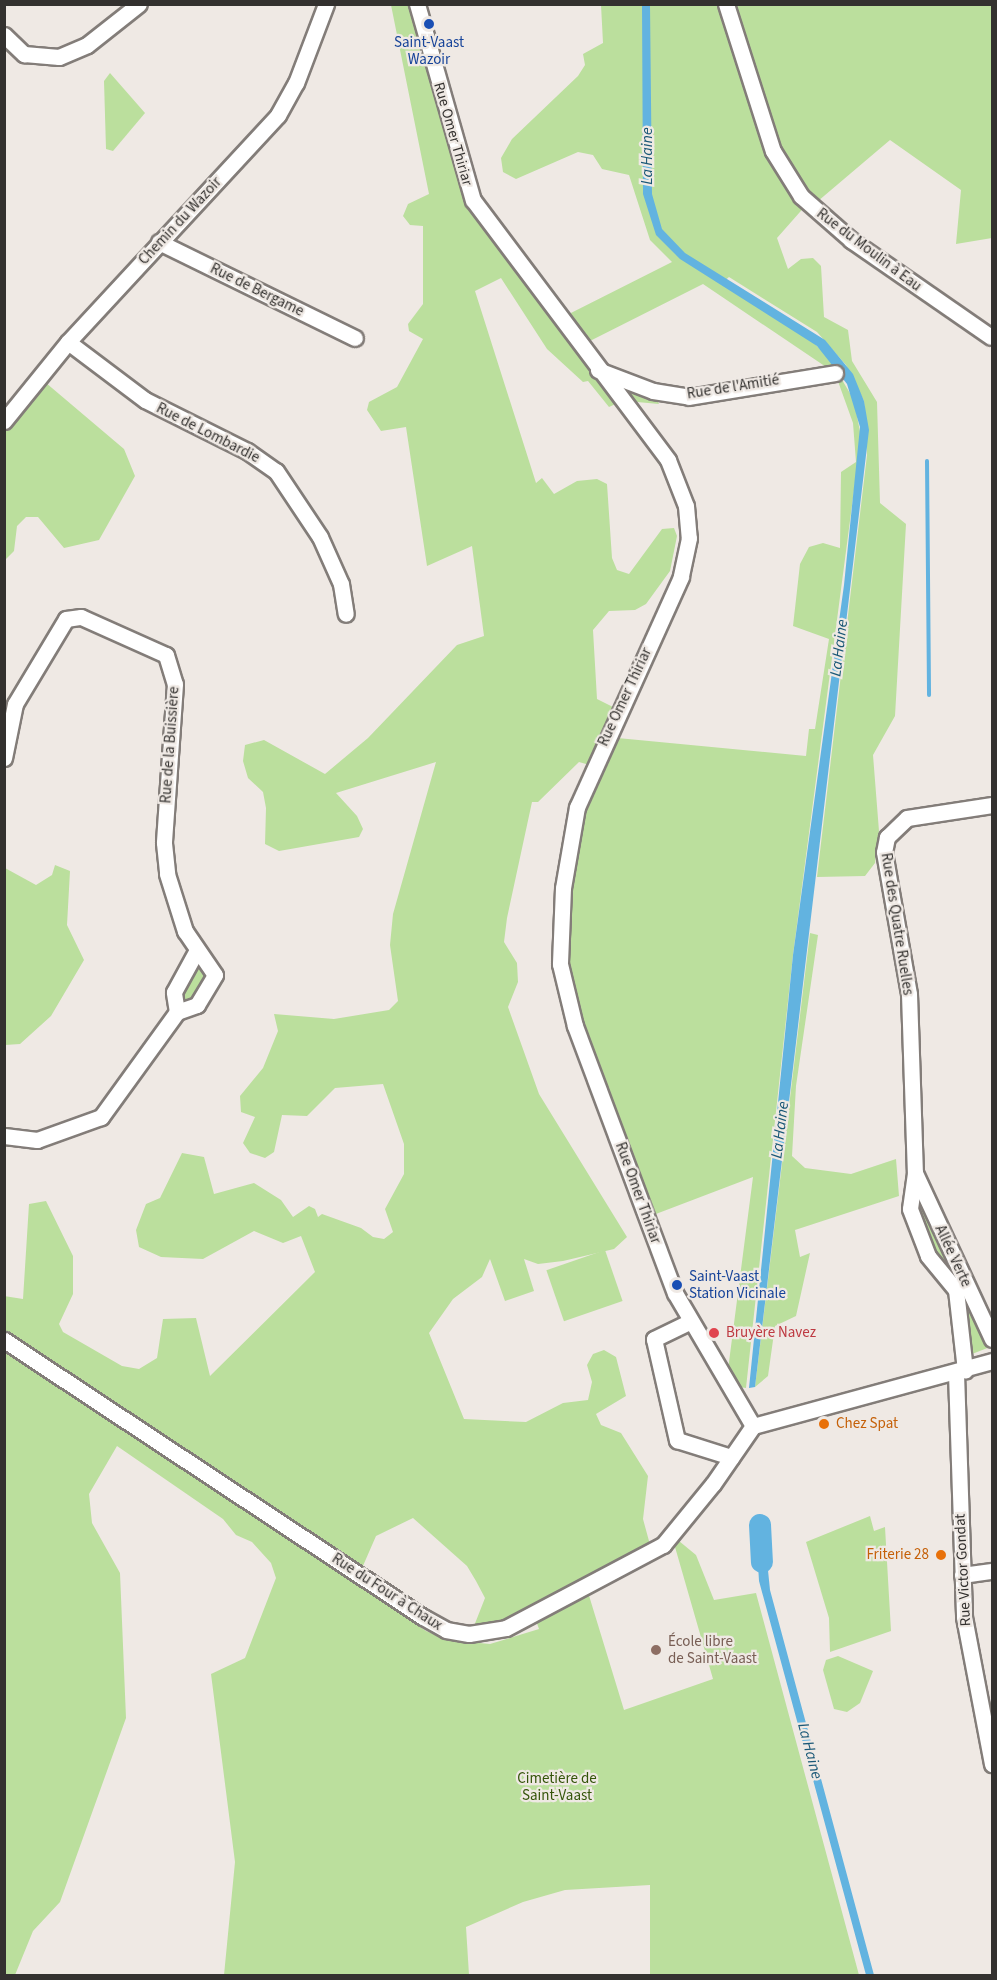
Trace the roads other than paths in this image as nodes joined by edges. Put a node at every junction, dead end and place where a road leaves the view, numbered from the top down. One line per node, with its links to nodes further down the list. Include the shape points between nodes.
1 (139, 4): 5 (street, via 87,45 59,57 24,54)
2 (326, 4): 6 (street, Chemin du Wazoir, via 296,83 278,115)
3 (417, 4): 10 (street, Rue Omer Thiriar, via 473,200)
4 (726, 4): 8 (street, Rue du Moulin à Eau, via 773,151 807,204)
5 (4, 35)
6 (159, 242): 7 (street, Rue de Bergame); 9 (street, Chemin du Wazoir)
7 (355, 338)
8 (992, 339)
9 (68, 342): 12 (street, Chemin du Wazoir); 13 (street, Rue de Lombardie, via 145,400 247,451 276,471 324,543 341,584)
10 (598, 370): 11 (street, Rue de l'Amitié, via 653,391 689,397); 21 (street, Rue Omer Thiriar, via 674,471 686,506 689,538 681,577 577,807 563,888 560,964 575,1026)
11 (835, 373)
12 (4, 421)
13 (346, 614)
14 (4, 758): 16 (street, Rue de la Buissière, via 15,704 66,619 81,617 151,644 166,655 175,684 164,853 174,905)
15 (993, 804): 18 (street, Rue des Quatre Ruelles, via 906,818 885,842 884,863)
16 (197, 950): 17 (street, via 174,992); 17 (street, Rue de la Buissière, via 213,969 214,981 197,1005)
17 (177, 1012): 19 (street, Rue de la Buissière, via 101,1117 37,1140)
18 (911, 1018): 20 (street, Allée Verte)
19 (4, 1136)
20 (915, 1173): 22 (street, Allée Verte); 25 (street, Allée Verte, via 909,1196 913,1221 932,1262 956,1290)
21 (689, 1322): 26 (street, Rue Omer Thiriar); 27 (street, via 654,1339 677,1440)
22 (993, 1339)
23 (4, 1340): 27 (street, Rue du Four à Chaux, via 423,1617 460,1634 506,1629 652,1552 676,1532)
24 (993, 1361): 25 (street)
25 (960, 1372): 26 (street); 29 (street, Rue Victor Gondat)
26 (753, 1426): 27 (street, Rue du Four à Chaux)
27 (731, 1457)
28 (993, 1571): 29 (street)
29 (962, 1575): 30 (street, Rue Victor Gondat, via 967,1637)
30 (993, 1764)

